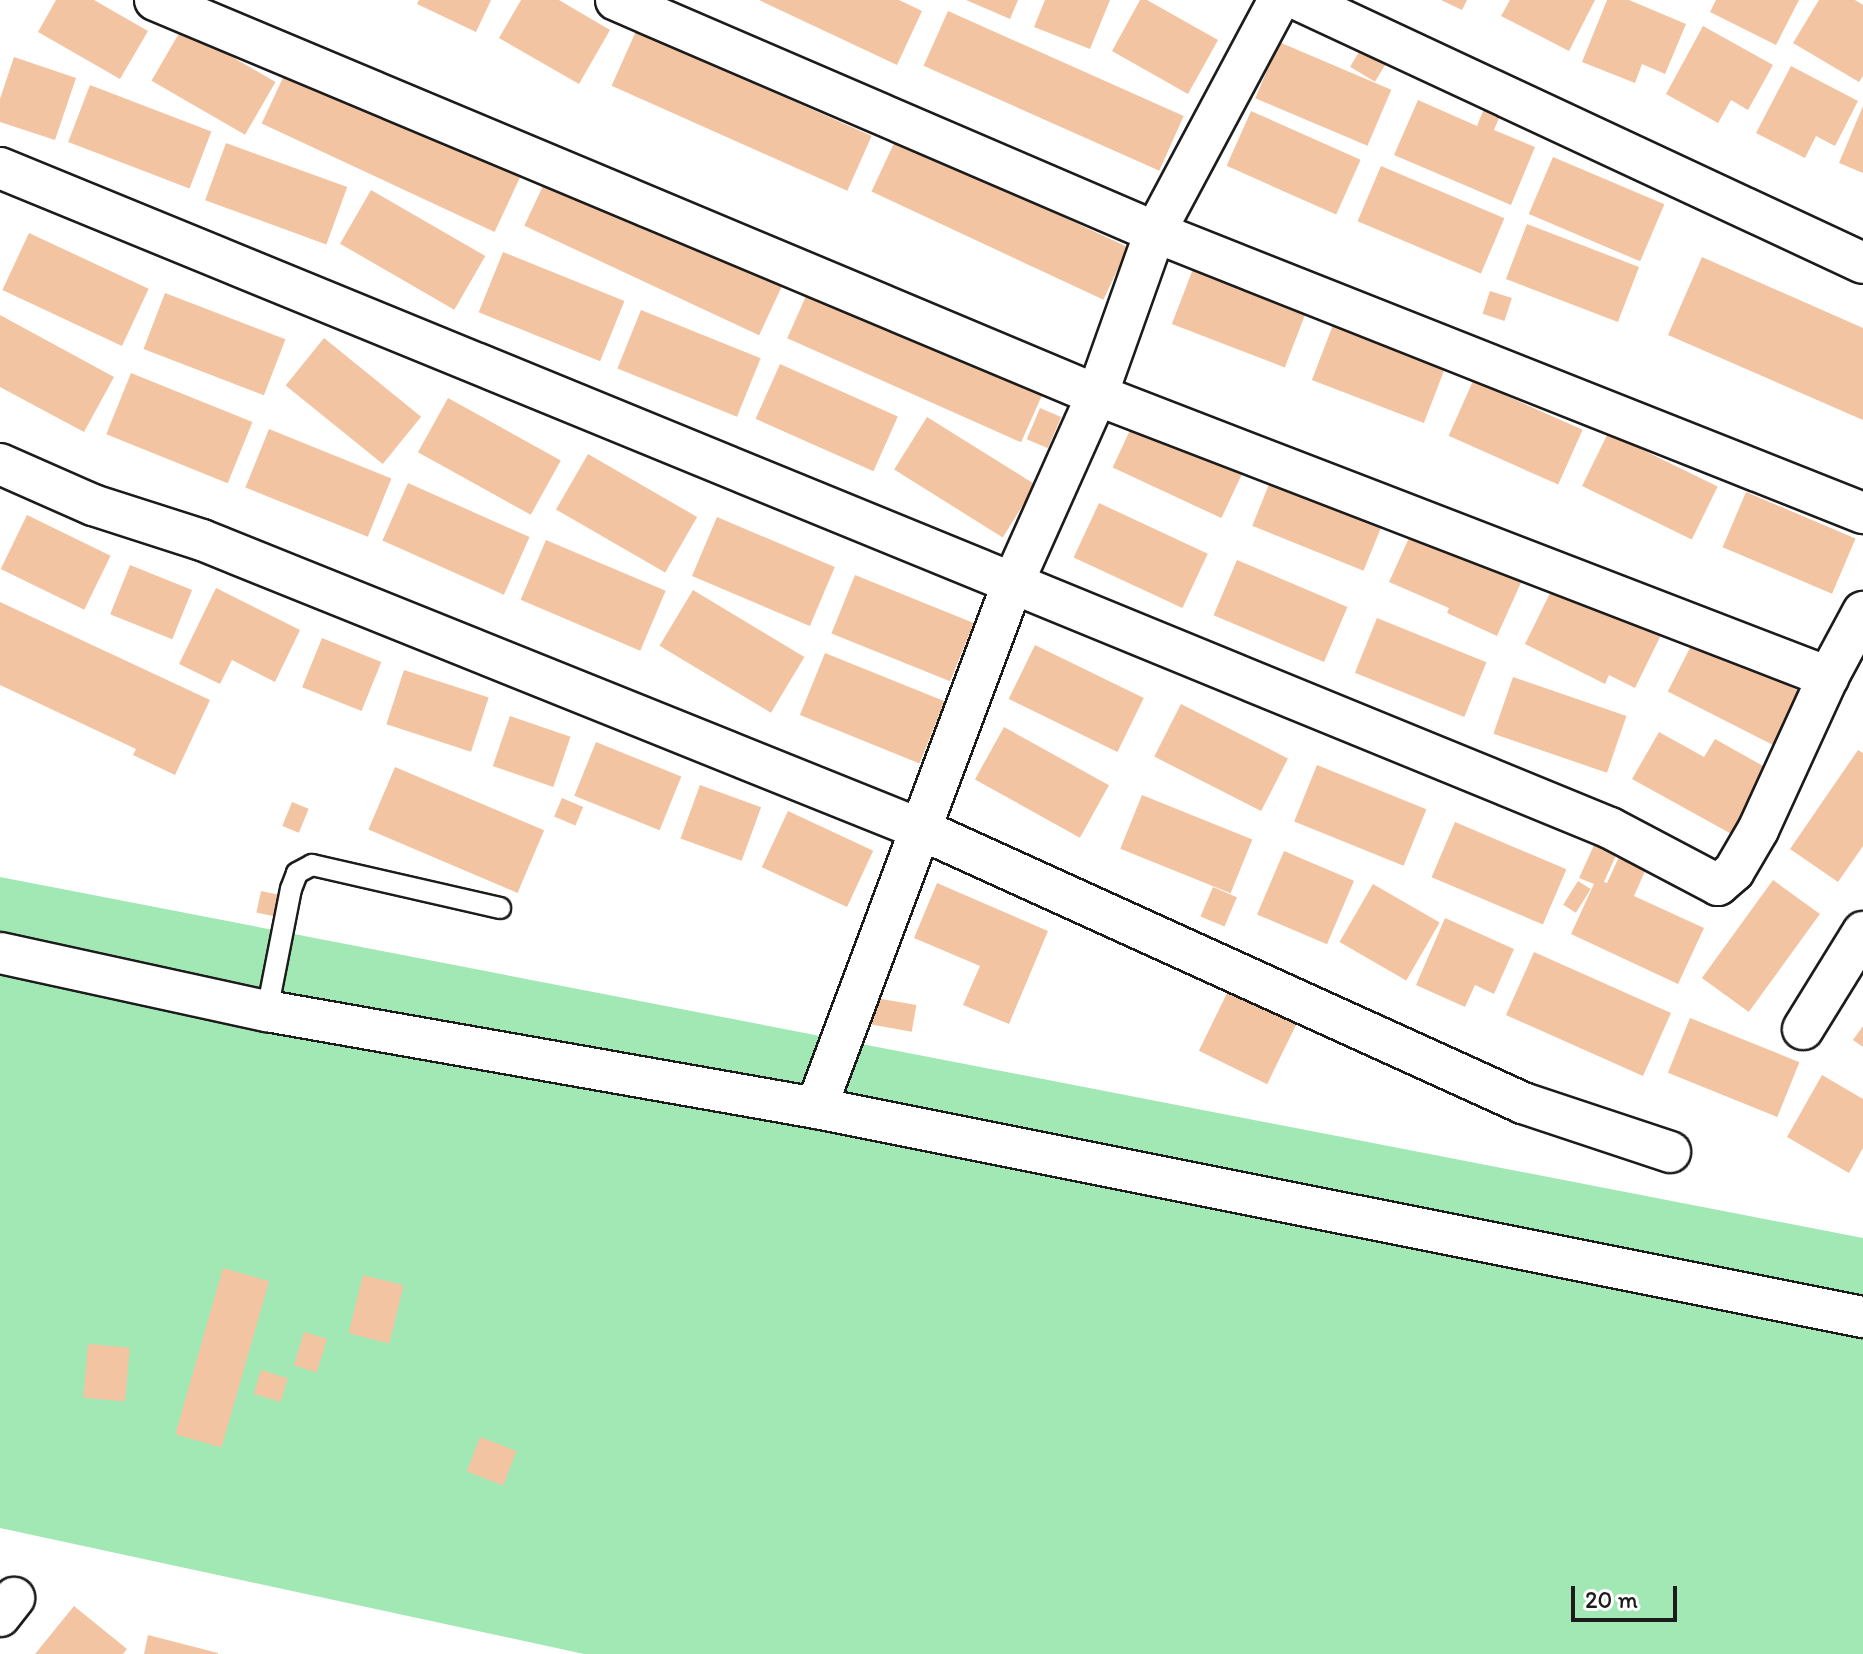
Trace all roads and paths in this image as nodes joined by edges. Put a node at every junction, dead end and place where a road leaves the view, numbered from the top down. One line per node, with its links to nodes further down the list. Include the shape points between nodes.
1 (155, 0): 8 (street)
2 (616, 0): 6 (street)
3 (1279, 0): 6 (street)
4 (1299, 0): 7 (street)
5 (0, 168): 11 (street)
6 (1155, 232): 8 (street); 10 (street)
7 (1863, 263)
8 (1097, 395): 11 (street); 13 (street)
9 (0, 464): 14 (street)
10 (1863, 513)
11 (1012, 585): 13 (street, via 1610,828 1718,885 1734,871 1758,830); 14 (street)
12 (1863, 612): 13 (street)
13 (1828, 677)
14 (920, 829): 20 (street); 21 (street, via 1523,1103)
15 (500, 908): 18 (lane, via 312,865 297,873 291,889)
16 (1863, 932): 19 (street)
17 (0, 953): 18 (street)
18 (267, 1011): 20 (street)
19 (1803, 1029)
20 (816, 1108): 22 (street)
21 (1670, 1152)
22 (1863, 1317)

